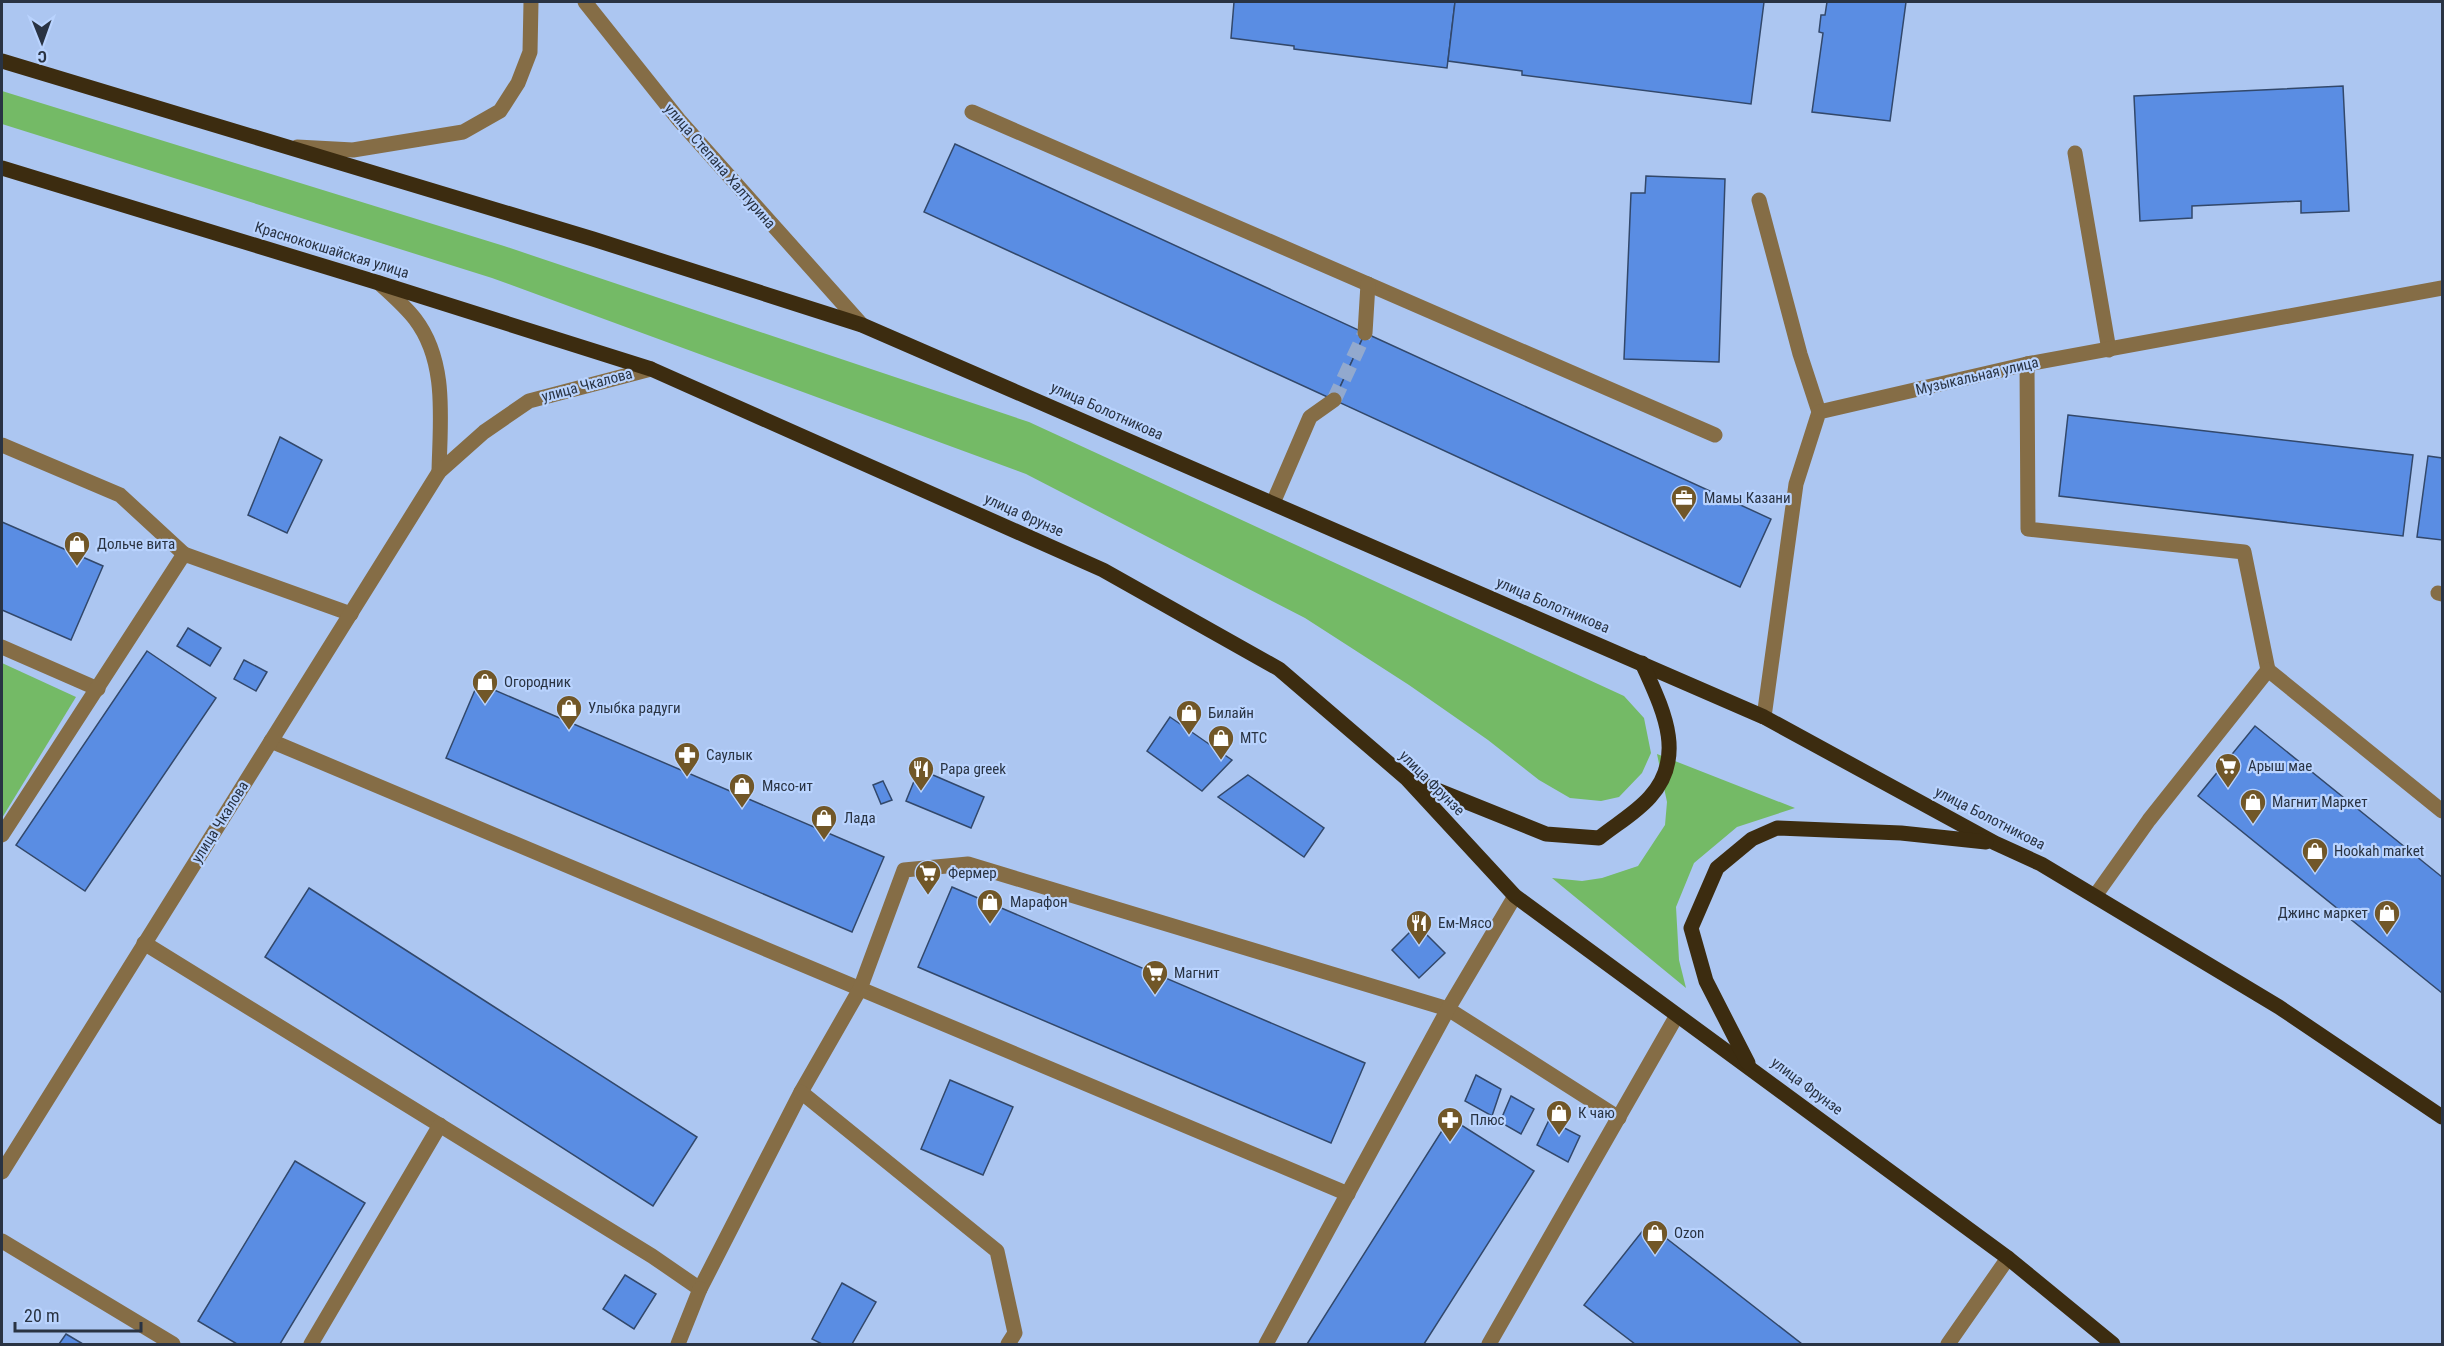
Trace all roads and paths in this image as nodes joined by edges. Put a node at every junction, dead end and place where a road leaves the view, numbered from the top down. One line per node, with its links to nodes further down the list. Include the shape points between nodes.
1 (531, 2): 5 (street, via 530,52 518,83 500,111 463,132 353,150)
2 (585, 2): 12 (street, улица Степана Халтурина, via 679,120)
3 (2, 61): 5 (main road)
4 (972, 112): 10 (street)
5 (289, 147): 12 (main road, улица Болотникова)
6 (2075, 153): 14 (street)
7 (2, 168): 9 (main road, Краснококшайская улица)
8 (1759, 200): 18 (street)
9 (380, 283): 16 (main road, Краснококшайская улица); 21 (street, via 416,319 434,351 441,398)
10 (1368, 284): 13 (street); 19 (street)
11 (2442, 288): 14 (street, Музыкальная улица)
12 (862, 325): 22 (main road, улица Болотникова)
13 (1365, 333)
14 (2109, 350): 15 (street, Музыкальная улица)
15 (2027, 364): 18 (street, Музыкальная улица); 27 (street, via 2028,529 2244,552)
16 (651, 369): 21 (street, улица Чкалова, via 529,401 484,432); 31 (main road, улица Фрунзе, via 1103,570 1279,669)
17 (1334, 400): 22 (street, via 1310,417)
18 (1819, 412): 29 (street, via 1796,484)
19 (1715, 435)
20 (2, 445): 23 (street, via 120,495)
21 (439, 472): 24 (street, улица Чкалова)
22 (1273, 503): 26 (main road, улица Болотникова)
23 (184, 554): 24 (street); 28 (street)
24 (351, 614): 30 (street, улица Чкалова)
25 (2, 647): 28 (street)
26 (1642, 663): 29 (main road, улица Болотникова); 31 (main road, via 1665,716 1670,746 1665,771 1650,797 1599,838 1546,834)
27 (2268, 670): 32 (street); 36 (street, via 2149,820)
28 (98, 688): 33 (street)
29 (1764, 717): 34 (main road, улица Болотникова)
30 (271, 741): 37 (street, улица Чкалова); 38 (street)
31 (1406, 778): 35 (main road, улица Фрунзе)
32 (2442, 811)
33 (2, 835)
34 (1995, 843): 36 (main road, улица Болотникова, via 2042,864); 41 (main road, via 1901,833 1776,828 1752,839 1717,868 1691,928 1706,981)
35 (1515, 896): 39 (street); 40 (main road, улица Фрунзе)
36 (2095, 896): 43 (main road, улица Болотникова, via 2279,1007)
37 (144, 943): 45 (street); 46 (street, улица Чкалова)
38 (860, 989): 39 (street, via 904,870 968,864); 42 (street); 47 (street)
39 (1448, 1009): 44 (street); 47 (street)
40 (1676, 1017): 41 (main road, улица Фрунзе); 44 (street)
41 (1750, 1066): 49 (main road, улица Фрунзе)
42 (801, 1092): 50 (street); 54 (street, via 997,1251 1015,1333)
43 (2442, 1117)
44 (1619, 1118): 56 (street)
45 (440, 1125): 50 (street); 52 (street)
46 (2, 1172)
47 (1348, 1194): 55 (street)
48 (2, 1241): 51 (street)
49 (2008, 1258): 57 (street); 58 (main road, улица Фрунзе)
50 (700, 1289): 53 (street)
51 (173, 1344)
52 (311, 1344)
53 (678, 1344)
54 (1008, 1344)
55 (1266, 1344)
56 (1489, 1344)
57 (1948, 1344)
58 (2113, 1344)

